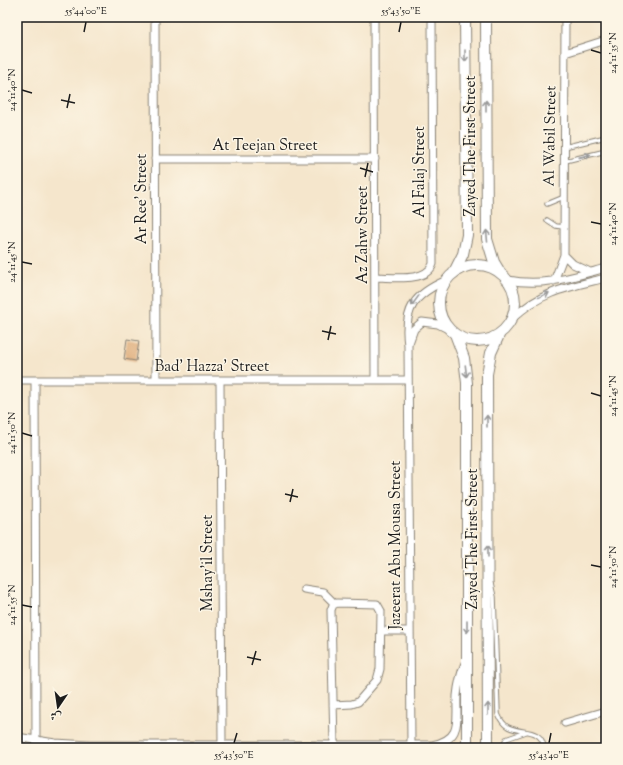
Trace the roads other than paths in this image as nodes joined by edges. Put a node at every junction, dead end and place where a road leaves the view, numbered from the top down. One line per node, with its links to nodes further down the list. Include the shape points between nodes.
1 (154, 17): 12 (street, Ar Ree' Street)
2 (374, 17): 13 (street, Az Zahw Street)
3 (432, 17): 24 (street, Al Falaj Street, via 433,264 429,272 421,276)
4 (465, 17): 21 (main road, Zayed The First Street, one-way to 21, via 467,235 463,254)
5 (486, 17): 22 (main road, Zayed The First Street, one-way to 5, via 487,239)
6 (565, 17): 8 (street, Al Wabil Street)
7 (606, 40): 8 (street)
8 (565, 53): 10 (street, Al Wabil Street)
9 (606, 137): 10 (lane)
10 (564, 147): 14 (street, Al Wabil Street)
11 (606, 151): 14 (lane, one-way to 11)
12 (155, 159): 13 (street, At Teejan Street); 35 (street, Ar Ree' Street)
13 (375, 159): 24 (street, Az Zahw Street)
14 (564, 161): 15 (street, Al Wabil Street)
15 (564, 197): 16 (lane); 18 (street, Al Wabil Street)
16 (547, 204)
17 (547, 220): 18 (lane, via 556,226)
18 (564, 227): 19 (street, Al Wabil Street)
19 (564, 255): 23 (street, via 579,268); 28 (street, Al Wabil Street)
20 (606, 268): 23 (street)
21 (454, 272): 22 (main road, via 474,265 487,266); 26 (main road)
22 (500, 272): 27 (main road)
23 (592, 272): 28 (street)
24 (376, 277): 37 (street, Az Zahw Street)
25 (606, 278): 29 (street, one-way to 25, via 541,296)
26 (447, 280): 30 (main road, via 439,302 443,320); 32 (street, Jazeerat Abu Mousa Street, one-way to 32, via 425,290 412,305 406,322)
27 (508, 280): 28 (street, via 528,284); 29 (main road, via 515,298)
28 (554, 281)
29 (513, 318): 31 (main road)
30 (453, 332): 31 (main road, via 468,340 481,341); 32 (street, Jazeerat Abu Mousa Street, via 438,324 422,322 414,329); 44 (main road, Zayed The First Street, one-way to 44, via 464,358 467,383)
31 (500, 333): 39 (main road, Zayed The First Street, one-way to 31, via 487,374 491,353)
32 (408, 345): 38 (street, Jazeerat Abu Mousa Street)
33 (17, 380): 34 (street, Bad' Hazza' Street)
34 (35, 380): 35 (street, Bad' Hazza' Street); 50 (street)
35 (156, 380): 36 (street, Bad' Hazza' Street)
36 (220, 380): 37 (street, Bad' Hazza' Street); 51 (street, Mshay'il Street)
37 (375, 380): 38 (street, Bad' Hazza' Street)
38 (408, 380): 42 (street, Jazeerat Abu Mousa Street)
39 (488, 580): 48 (lane, via 494,597 498,714 509,728); 58 (main road, Zayed The First Street, one-way to 39)
40 (304, 589): 41 (street, via 323,592)
41 (335, 604): 43 (street, via 377,604 381,611); 45 (street, via 331,610)
42 (410, 630): 43 (street); 54 (street, Jazeerat Abu Mousa Street)
43 (381, 631): 45 (street, via 380,668 374,685 358,702)
44 (467, 659): 53 (street, via 458,687 455,732 448,740); 57 (main road, Zayed The First Street)
45 (333, 705): 52 (street)
46 (606, 711): 47 (street)
47 (565, 723)
48 (529, 732): 59 (lane, via 506,738); 60 (lane, via 541,738)
49 (17, 738): 50 (street)
50 (36, 741): 51 (street, via 90,745)
51 (222, 745): 55 (street)
52 (334, 745): 54 (street); 55 (street)
53 (432, 745): 54 (street); 56 (street)
54 (413, 746)
55 (300, 747)
56 (445, 748)
57 (467, 748)
58 (488, 748)
59 (501, 748)
60 (544, 748)

